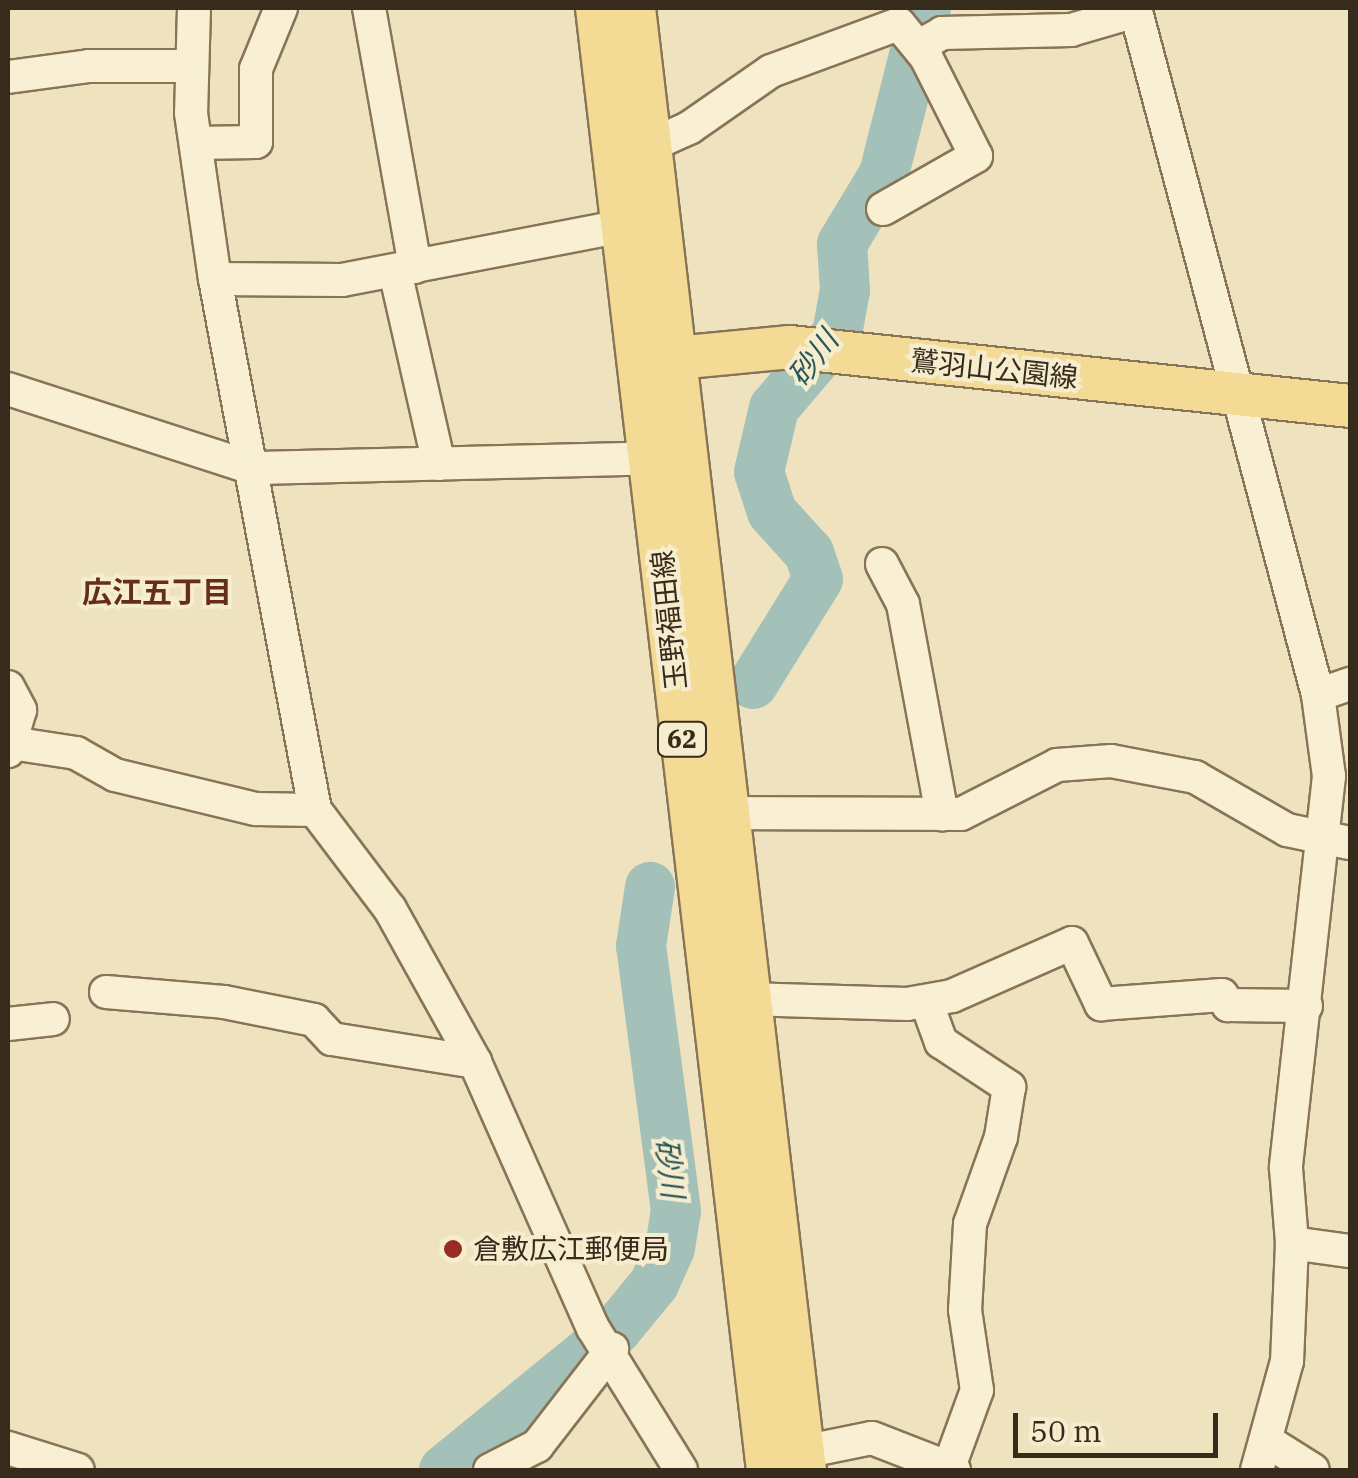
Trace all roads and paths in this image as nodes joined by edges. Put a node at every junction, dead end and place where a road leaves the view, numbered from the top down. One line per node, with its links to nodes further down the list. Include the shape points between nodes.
1 (194, 8): 8 (street)
2 (281, 8): 10 (street, via 256,69 256,142)
3 (370, 8): 14 (street)
4 (597, 8): 13 (main road, 玉野福田線 / 62)
5 (634, 8): 11 (main road, 玉野福田線 / 62)
6 (1136, 9): 7 (street, via 1070,30 942,33); 18 (street)
7 (922, 45): 11 (street, via 898,24 861,33 771,71 689,128); 12 (street, via 976,156)
8 (189, 66): 9 (street, via 89,66); 10 (street)
9 (8, 77)
10 (196, 143): 15 (street)
11 (649, 146): 16 (main road, 玉野福田線 / 62)
12 (883, 210)
13 (623, 226): 14 (street); 16 (main road, 玉野福田線 / 62)
14 (405, 269): 15 (street, via 342,280); 21 (street)
15 (215, 279): 22 (street)
16 (656, 360): 18 (main road, 鷲羽山公園線, via 820,350); 20 (main road, 玉野福田線 / 62)
17 (8, 389): 22 (street)
18 (1238, 395): 19 (main road, 鷲羽山公園線); 26 (street)
19 (1350, 406)
20 (668, 458): 21 (street); 29 (main road, 玉野福田線 / 62); 44 (main road, 玉野福田線 / 62)
21 (439, 464): 22 (street)
22 (252, 468): 28 (street, via 277,633)
23 (882, 564): 30 (street, via 903,604)
24 (1350, 684): 26 (street)
25 (8, 687): 27 (street, via 20,710)
26 (1318, 695): 31 (street)
27 (9, 747): 28 (street, via 76,753 115,775 256,809)
28 (315, 810): 38 (street, via 390,909)
29 (726, 813): 30 (street); 33 (main road, 玉野福田線 / 62)
30 (942, 814): 31 (street, via 961,814 1057,765 1111,761 1196,776 1286,830)
31 (1338, 841): 35 (street)
32 (106, 992): 38 (street, via 224,1002 314,1020 332,1040)
33 (747, 999): 34 (street, via 875,1006); 44 (main road, 玉野福田線 / 62)
34 (926, 1001): 35 (street, via 1072,943 1101,1004 1222,995 1228,1005); 45 (street, via 941,1042 1010,1087 1001,1137 970,1224 965,1310 978,1390)
35 (1306, 1006): 39 (street, via 1286,1168)
36 (53, 1019): 37 (street)
37 (8, 1024)
38 (476, 1062): 41 (street)
39 (1292, 1244): 40 (street); 43 (street, via 1286,1361)
40 (1350, 1251)
41 (603, 1338): 47 (street, via 536,1446); 48 (street)
42 (8, 1448): 46 (street)
43 (1262, 1456): 49 (street)
44 (792, 1464): 45 (street, via 872,1438)
45 (952, 1469)
46 (78, 1470)
47 (490, 1470)
48 (681, 1470)
49 (1312, 1470)

